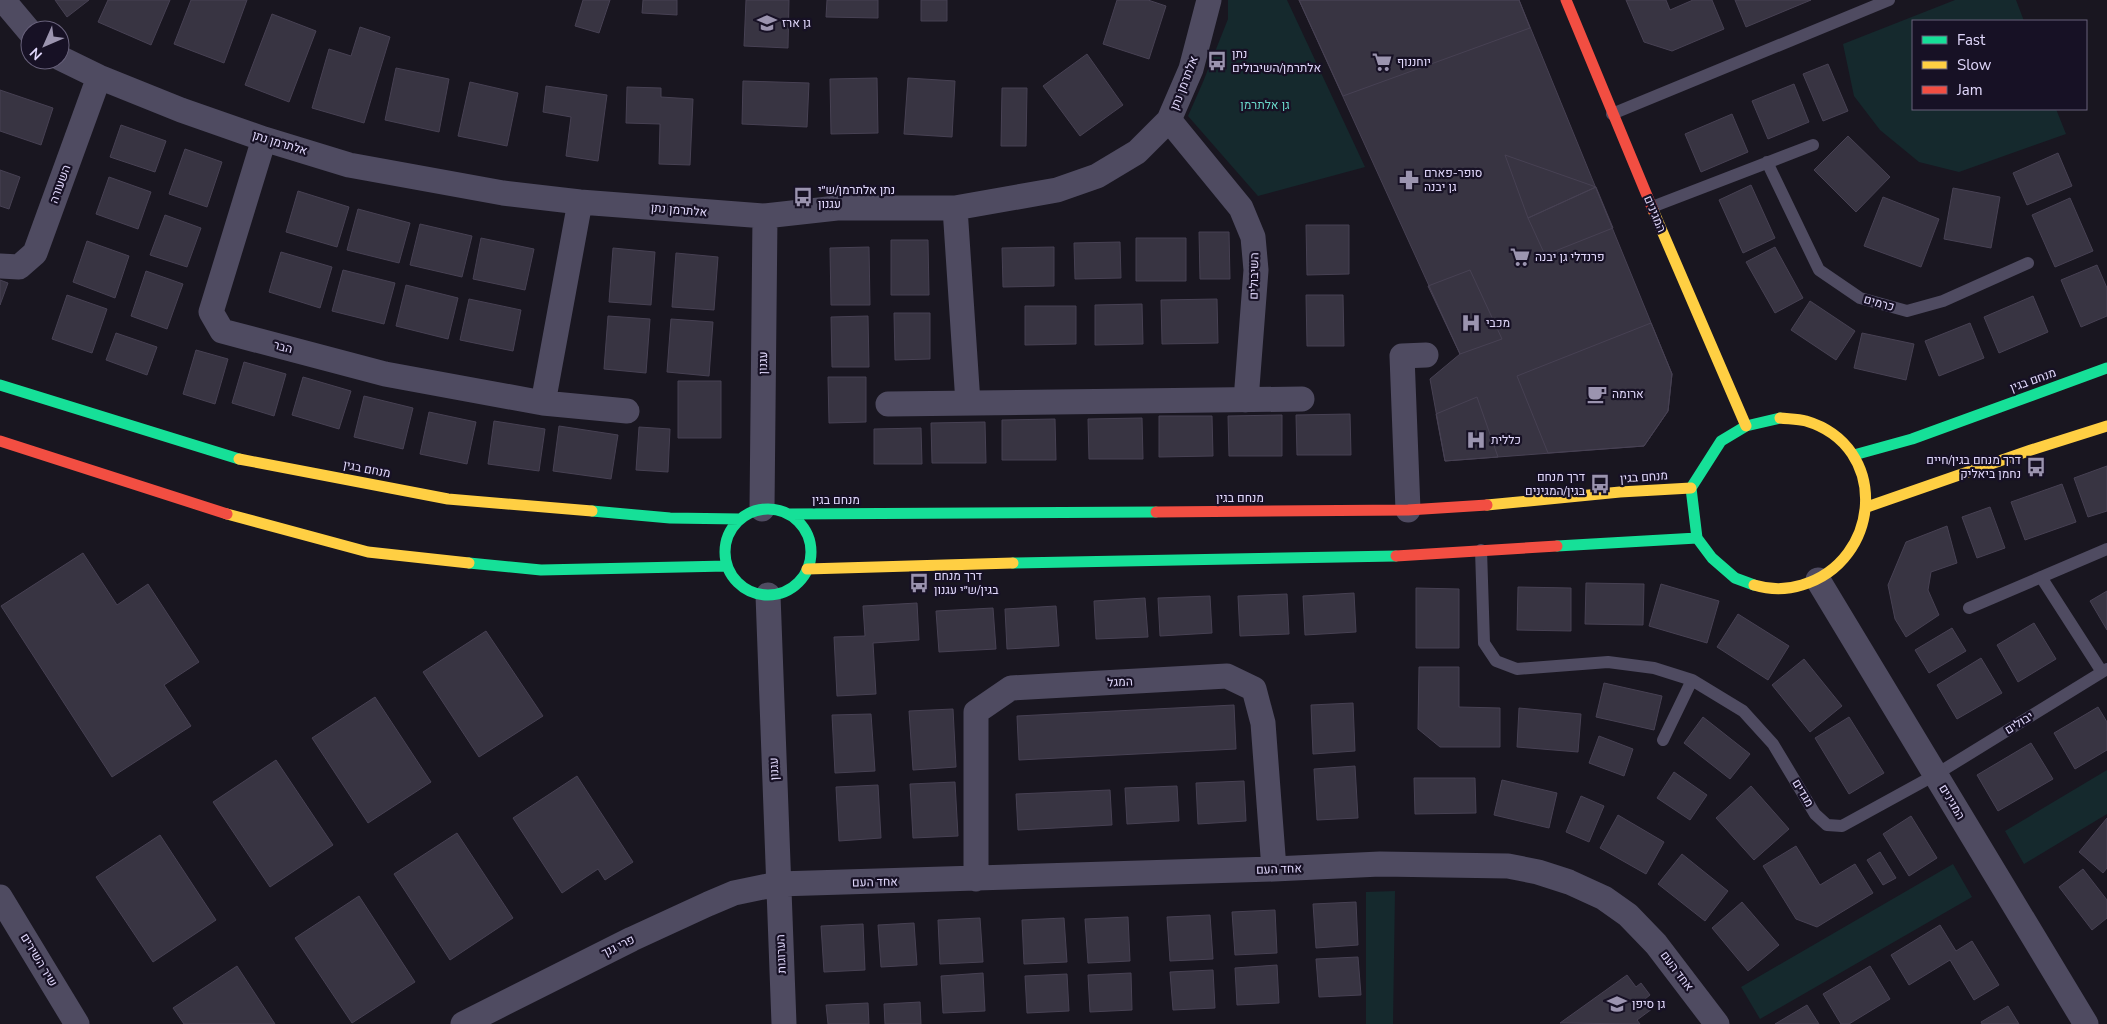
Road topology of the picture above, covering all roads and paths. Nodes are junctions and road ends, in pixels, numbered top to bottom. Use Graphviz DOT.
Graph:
graph roads {
  1 [pos="3,0"];
  2 [pos="1209,0"];
  3 [pos="1566,0"];
  4 [pos="1889,0"];
  5 [pos="20,20"];
  6 [pos="70,63"];
  7 [pos="99,77"];
  8 [pos="1612,114"];
  9 [pos="1169,120"];
  10 [pos="264,139"];
  11 [pos="1813,145"];
  12 [pos="1768,162"];
  13 [pos="580,202"];
  14 [pos="1652,207"];
  15 [pos="955,208"];
  16 [pos="764,216"];
  17 [pos="2028,263"];
  18 [pos="0,266"];
  19 [pos="1426,355"];
  20 [pos="2107,368"];
  21 [pos="0,385"];
  22 [pos="1302,399"];
  23 [pos="1246,400"];
  24 [pos="543,403"];
  25 [pos="968,403"];
  26 [pos="888,404"];
  27 [pos="627,411"];
  28 [pos="1746,426"];
  29 [pos="2107,426"];
  30 [pos="0,441"];
  31 [pos="1854,456"];
  32 [pos="1691,488"];
  33 [pos="1866,507"];
  34 [pos="1408,510"];
  35 [pos="751,514"];
  36 [pos="789,514"];
  37 [pos="1697,538"];
  38 [pos="2107,549"];
  39 [pos="1481,550"];
  40 [pos="727,566"];
  41 [pos="807,569"];
  42 [pos="2041,577"];
  43 [pos="1818,580"];
  44 [pos="768,595"];
  45 [pos="1969,608"];
  46 [pos="2105,670"];
  47 [pos="1692,680"];
  48 [pos="1663,740"];
  49 [pos="1935,775"];
  50 [pos="1274,869"];
  51 [pos="976,879"];
  52 [pos="778,884"];
  53 [pos="0,897"];
  54 [pos="473,1022"];
  55 [pos="78,1024"];
  56 [pos="784,1024"];
  57 [pos="1717,1024"];
  58 [pos="2086,1024"];
  1 -- 5 [label="street"];
  2 -- 9 [label="street, אלתרמן נתן"];
  3 -- 8 [label="main road, המגינים"];
  4 -- 8 [label="lane"];
  6 -- 7 [label="street, אלתרמן נתן"];
  7 -- 10 [label="street, אלתרמן נתן"];
  7 -- 18 [label="street, השעורה"];
  8 -- 14 [label="main road, המגינים"];
  9 -- 15 [label="street, אלתרמן נתן"];
  9 -- 23 [label="street, השיבולים"];
  10 -- 13 [label="street, אלתרמן נתן"];
  10 -- 24 [label="street, הבר"];
  11 -- 12 [label="lane"];
  12 -- 14 [label="lane"];
  12 -- 17 [label="lane, כרמים"];
  13 -- 16 [label="street, אלתרמן נתן"];
  13 -- 24 [label="street"];
  14 -- 28 [label="main road, המגינים"];
  15 -- 16 [label="street, אלתרמן נתן"];
  15 -- 25 [label="street"];
  16 -- 35 [label="street, עגנון"];
  19 -- 34 [label="street"];
  20 -- 31 [label="main road, מנחם בגין"];
  21 -- 35 [label="main road, מנחם בגין"];
  22 -- 23 [label="street"];
  23 -- 25 [label="street"];
  24 -- 27 [label="street, הבר"];
  25 -- 26 [label="street"];
  28 -- 31 [label="main road"];
  28 -- 32 [label="main road"];
  29 -- 33 [label="main road"];
  30 -- 40 [label="main road"];
  31 -- 33 [label="main road"];
  32 -- 34 [label="main road, מנחם בגין"];
  32 -- 37 [label="main road"];
  33 -- 43 [label="main road"];
  34 -- 36 [label="main road, מנחם בגין"];
  35 -- 36 [label="main road"];
  35 -- 40 [label="main road"];
  36 -- 41 [label="main road"];
  37 -- 39 [label="main road"];
  37 -- 43 [label="main road"];
  38 -- 42 [label="lane"];
  39 -- 41 [label="main road"];
  39 -- 47 [label="lane, מגדים"];
  40 -- 44 [label="main road"];
  41 -- 44 [label="main road"];
  42 -- 45 [label="lane"];
  42 -- 46 [label="lane, יבולים"];
  43 -- 49 [label="street, המגינים"];
  44 -- 52 [label="street, עגנון"];
  46 -- 49 [label="lane, יבולים"];
  47 -- 48 [label="lane"];
  47 -- 49 [label="lane, מגדים"];
  49 -- 58 [label="street, המגינים"];
  50 -- 51 [label="street, אחד העם"];
  50 -- 51 [label="street, המגל"];
  50 -- 57 [label="street, אחד העם"];
  51 -- 52 [label="street, אחד העם"];
  52 -- 54 [label="street, פרי גנך"];
  52 -- 56 [label="street, הערוגות"];
  53 -- 55 [label="street, שיר השירים"];
}
